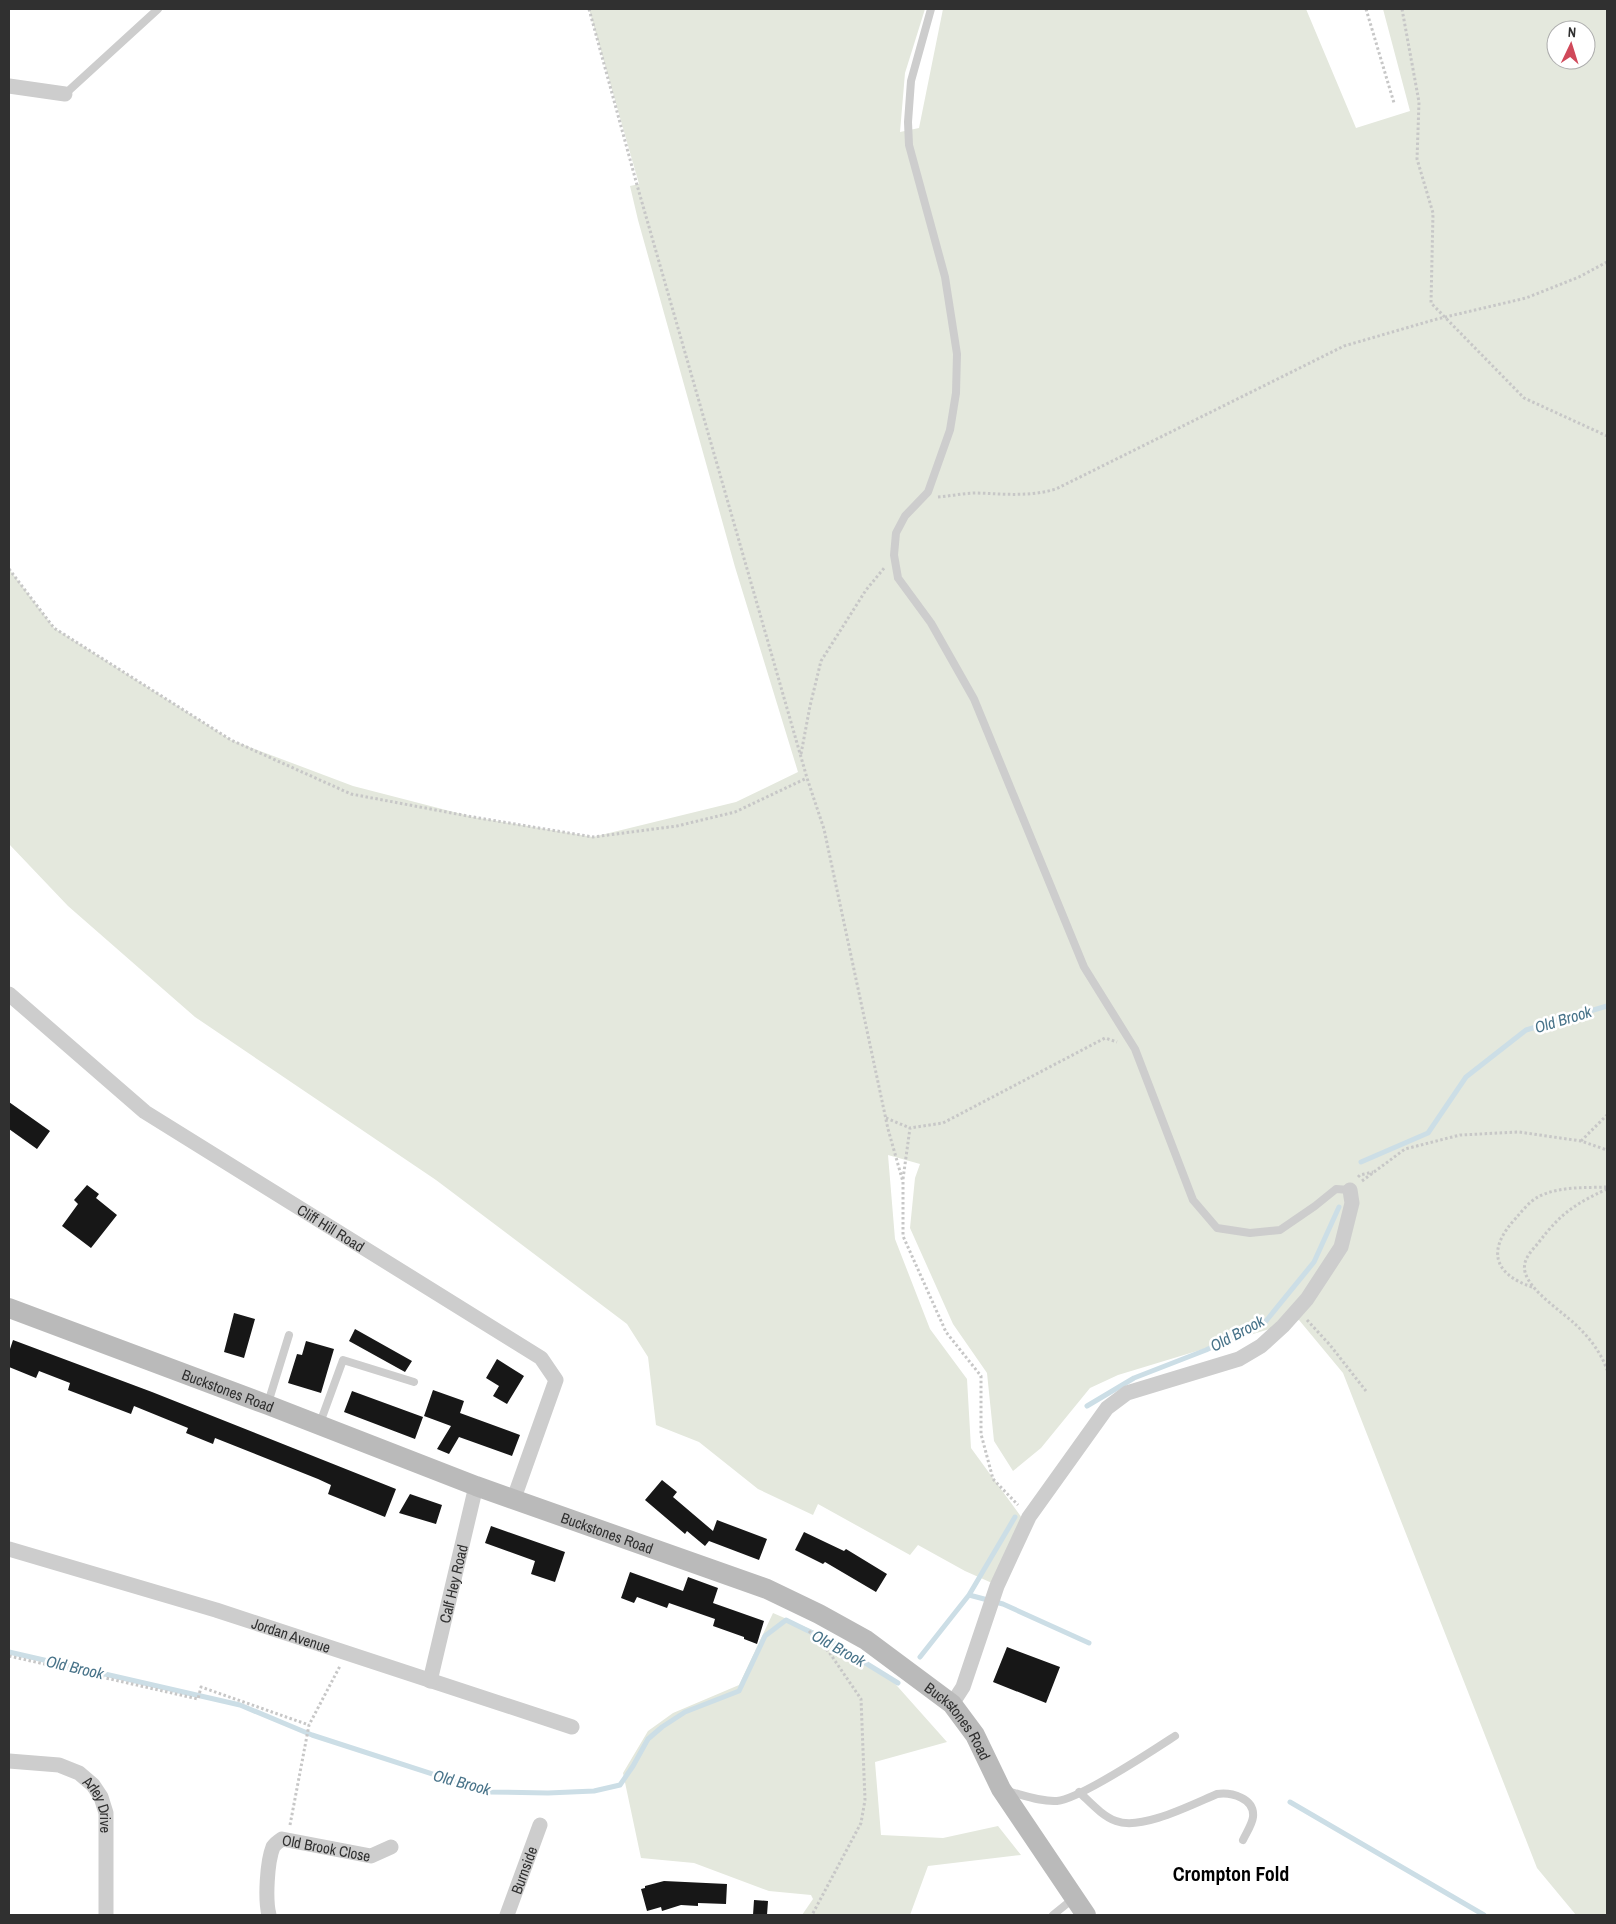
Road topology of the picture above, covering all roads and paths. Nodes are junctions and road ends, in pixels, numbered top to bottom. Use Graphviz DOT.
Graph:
graph roads {
  1 [pos="158,9"];
  2 [pos="589,9"];
  3 [pos="931,9"];
  4 [pos="1366,9"];
  5 [pos="1402,9"];
  6 [pos="9,86"];
  7 [pos="64,94"];
  8 [pos="1394,103"];
  9 [pos="1607,262"];
  10 [pos="1445,318"];
  11 [pos="1607,436"];
  12 [pos="925,494"];
  13 [pos="894,555"];
  14 [pos="9,569"];
  15 [pos="801,754"];
  16 [pos="808,778"];
  17 [pos="9,994"];
  18 [pos="1135,1049"];
  19 [pos="1607,1115"];
  20 [pos="886,1118"];
  21 [pos="910,1128"];
  22 [pos="1581,1141"];
  23 [pos="1607,1150"];
  24 [pos="903,1182"];
  25 [pos="1607,1188"];
  26 [pos="1350,1190"];
  27 [pos="1534,1287"];
  28 [pos="9,1308"];
  29 [pos="1308,1321"];
  30 [pos="289,1335"];
  31 [pos="1607,1370"];
  32 [pos="414,1382"];
  33 [pos="1366,1391"];
  34 [pos="268,1405"];
  35 [pos="320,1425"];
  36 [pos="476,1486"];
  37 [pos="514,1498"];
  38 [pos="1029,1517"];
  39 [pos="9,1549"];
  40 [pos="801,1605"];
  41 [pos="347,1652"];
  42 [pos="9,1656"];
  43 [pos="430,1682"];
  44 [pos="952,1704"];
  45 [pos="309,1725"];
  46 [pos="572,1727"];
  47 [pos="1176,1736"];
  48 [pos="9,1761"];
  49 [pos="1000,1789"];
  50 [pos="1079,1792"];
  51 [pos="540,1825"];
  52 [pos="282,1839"];
  53 [pos="1243,1840"];
  54 [pos="391,1848"];
  55 [pos="1074,1898"];
  56 [pos="106,1915"];
  57 [pos="269,1915"];
  58 [pos="507,1915"];
  59 [pos="812,1915"];
  60 [pos="1053,1915"];
  61 [pos="1086,1915"];
  1 -- 7 [label="lane"];
  2 -- 15 [label="path"];
  3 -- 12 [label="lane"];
  4 -- 8 [label="path"];
  5 -- 10 [label="path"];
  6 -- 7 [label="street"];
  9 -- 10 [label="path"];
  10 -- 11 [label="path"];
  10 -- 12 [label="path"];
  12 -- 13 [label="lane"];
  13 -- 15 [label="path"];
  13 -- 18 [label="lane"];
  14 -- 16 [label="path"];
  15 -- 16 [label="path"];
  16 -- 20 [label="path"];
  17 -- 37 [label="street, Cliff Hill Road"];
  18 -- 21 [label="path"];
  18 -- 26 [label="lane"];
  19 -- 22 [label="path"];
  20 -- 21 [label="path"];
  20 -- 24 [label="path"];
  21 -- 24 [label="path"];
  22 -- 23 [label="path"];
  22 -- 26 [label="path"];
  24 -- 38 [label="path"];
  25 -- 27 [label="path"];
  25 -- 27 [label="path"];
  26 -- 38 [label="street"];
  27 -- 31 [label="path"];
  28 -- 34 [label="main road, Buckstones Road"];
  29 -- 33 [label="path"];
  30 -- 34 [label="lane"];
  32 -- 35 [label="lane"];
  34 -- 35 [label="main road, Buckstones Road"];
  35 -- 36 [label="main road, Buckstones Road"];
  36 -- 37 [label="main road, Buckstones Road"];
  36 -- 43 [label="street, Calf Hey Road"];
  37 -- 40 [label="main road, Buckstones Road"];
  38 -- 44 [label="street"];
  39 -- 41 [label="street, Jordan Avenue"];
  40 -- 44 [label="main road, Buckstones Road"];
  40 -- 59 [label="path"];
  41 -- 43 [label="street, Jordan Avenue"];
  41 -- 45 [label="path"];
  42 -- 45 [label="path"];
  43 -- 46 [label="street, Jordan Avenue"];
  44 -- 49 [label="main road, Buckstones Road"];
  45 -- 52 [label="path"];
  47 -- 50 [label="lane"];
  48 -- 56 [label="street, Arley Drive"];
  49 -- 50 [label="lane"];
  49 -- 55 [label="main road, Buckstones Road"];
  50 -- 53 [label="lane"];
  51 -- 58 [label="street, Burnside"];
  52 -- 54 [label="street, Old Brook Close"];
  52 -- 57 [label="street, Old Brook Close"];
  55 -- 60 [label="lane"];
  55 -- 61 [label="main road, Buckstones Road"];
}
